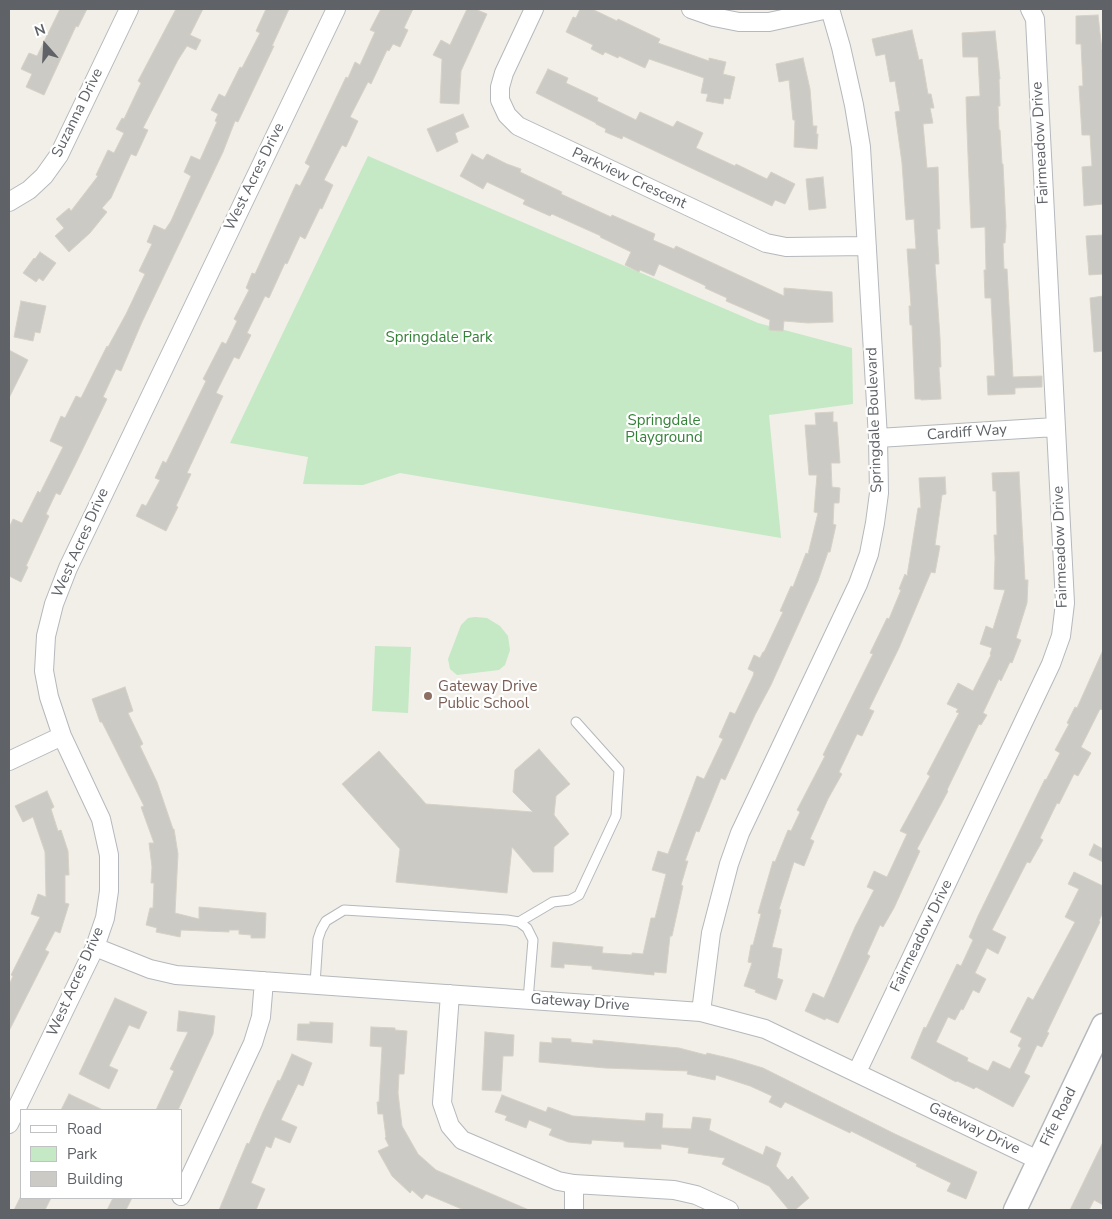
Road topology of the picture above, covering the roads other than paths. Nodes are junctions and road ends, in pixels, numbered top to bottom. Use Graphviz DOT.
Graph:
graph roads {
  1 [pos="129,9"];
  2 [pos="336,9"];
  3 [pos="534,9"];
  4 [pos="691,9"];
  5 [pos="829,9"];
  6 [pos="1030,9"];
  7 [pos="9,202"];
  8 [pos="867,246"];
  9 [pos="1055,427"];
  10 [pos="878,438"];
  11 [pos="576,722"];
  12 [pos="62,736"];
  13 [pos="9,761"];
  14 [pos="519,922"];
  15 [pos="94,947"];
  16 [pos="264,981"];
  17 [pos="315,984"];
  18 [pos="450,994"];
  19 [pos="528,1000"];
  20 [pos="701,1012"];
  21 [pos="1103,1025"];
  22 [pos="857,1072"];
  23 [pos="9,1124"];
  24 [pos="1038,1160"];
  25 [pos="574,1184"];
  26 [pos="182,1195"];
  27 [pos="574,1210"];
  28 [pos="729,1210"];
  29 [pos="1015,1210"];
  1 -- 7 [label="street, Suzanna Drive"];
  2 -- 12 [label="street, West Acres Drive"];
  3 -- 8 [label="street, Parkview Crescent"];
  4 -- 5 [label="street"];
  5 -- 8 [label="street, Springdale Boulevard"];
  6 -- 9 [label="street, Fairmeadow Drive"];
  8 -- 10 [label="street, Springdale Boulevard"];
  9 -- 10 [label="street, Cardiff Way"];
  9 -- 22 [label="street, Fairmeadow Drive"];
  10 -- 20 [label="street, Springdale Boulevard"];
  11 -- 14 [label="lane"];
  12 -- 13 [label="street"];
  12 -- 15 [label="street, West Acres Drive"];
  14 -- 17 [label="lane"];
  14 -- 19 [label="lane"];
  15 -- 16 [label="street, Gateway Drive"];
  15 -- 23 [label="street, West Acres Drive"];
  16 -- 17 [label="street, Gateway Drive"];
  16 -- 26 [label="street"];
  17 -- 18 [label="street, Gateway Drive"];
  18 -- 19 [label="street, Gateway Drive"];
  18 -- 25 [label="street"];
  19 -- 20 [label="street, Gateway Drive"];
  20 -- 22 [label="street, Gateway Drive"];
  21 -- 24 [label="street, Fife Road"];
  22 -- 24 [label="street, Gateway Drive"];
  24 -- 29 [label="street, Fife Road"];
  25 -- 27 [label="street"];
  25 -- 28 [label="street"];
}
